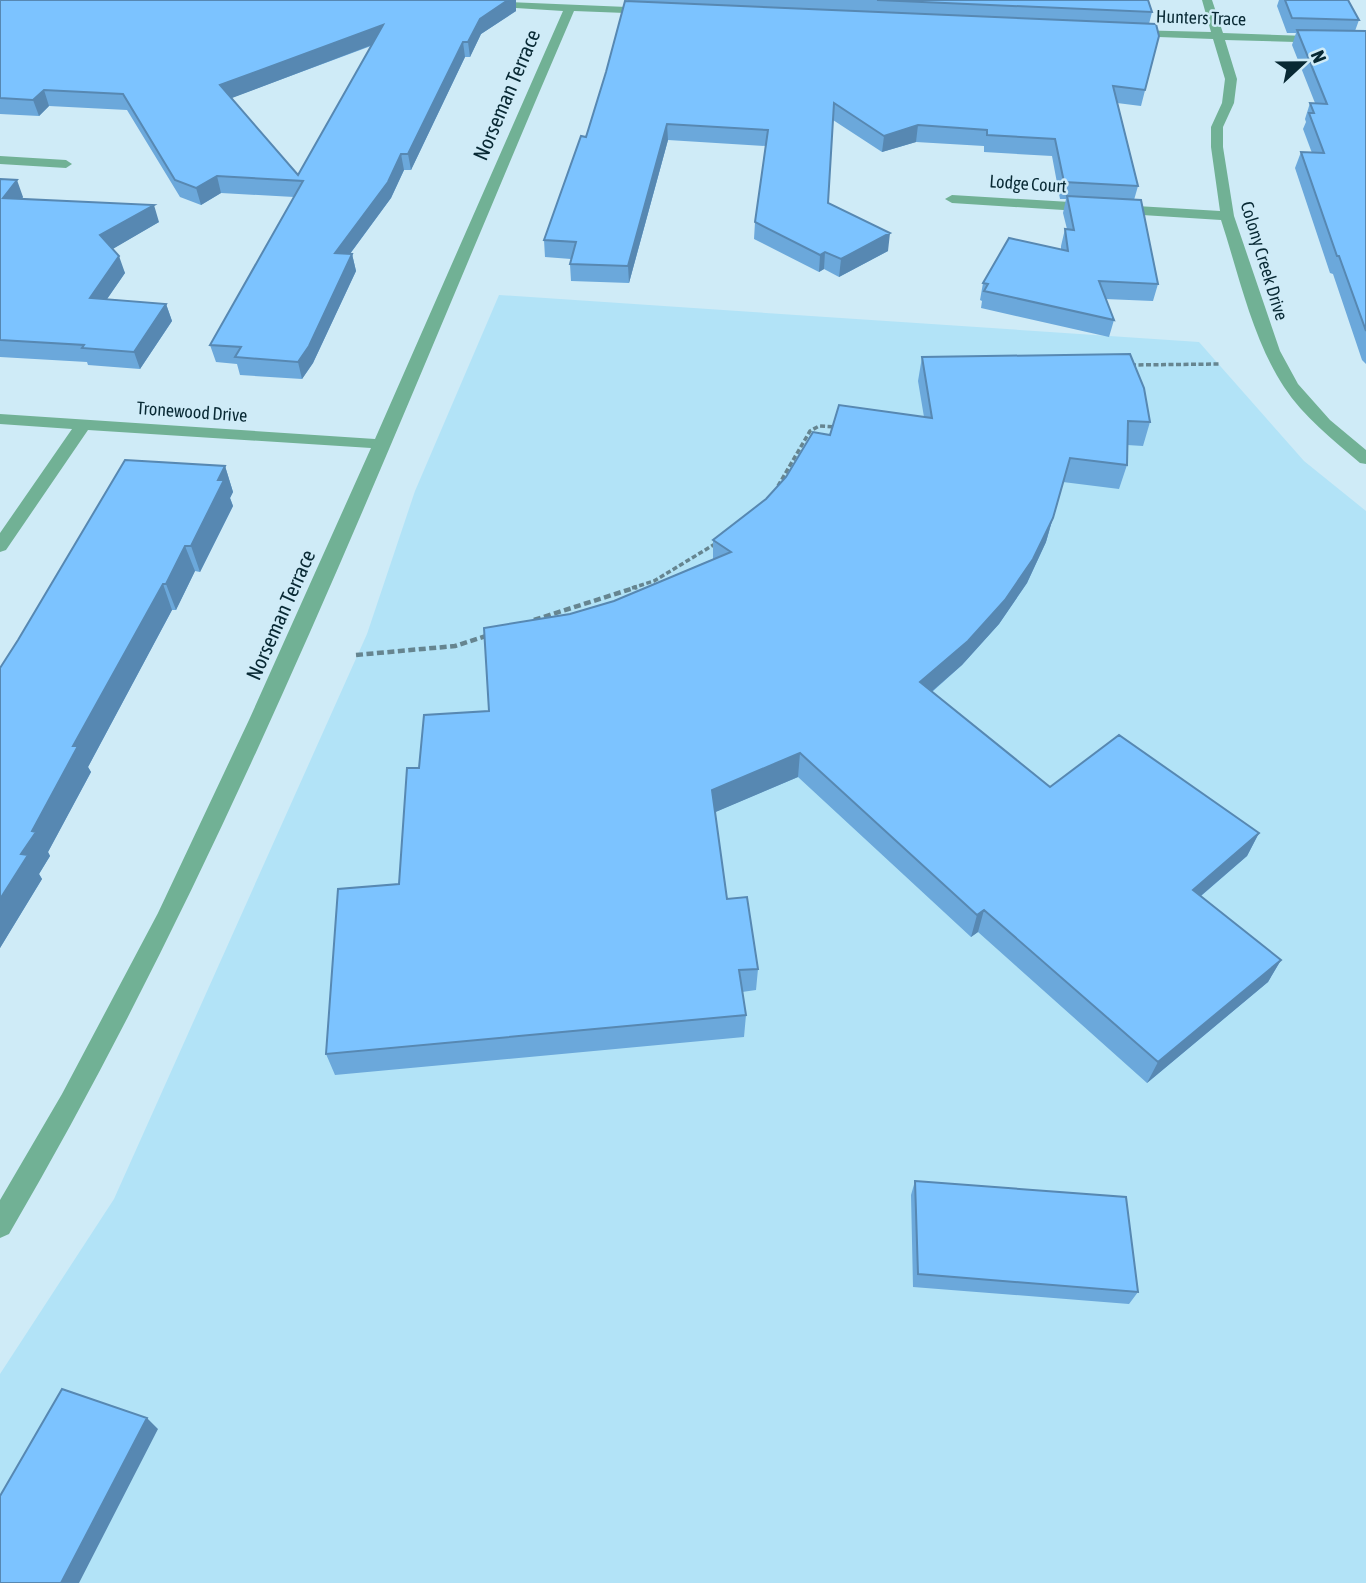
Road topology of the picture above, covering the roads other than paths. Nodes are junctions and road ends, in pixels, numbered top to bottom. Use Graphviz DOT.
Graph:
graph roads {
  1 [pos="1207,0"];
  2 [pos="474,3"];
  3 [pos="570,7"];
  4 [pos="659,11"];
  5 [pos="1119,33"];
  6 [pos="1219,37"];
  7 [pos="1366,41"];
  8 [pos="0,160"];
  9 [pos="66,164"];
  10 [pos="952,199"];
  11 [pos="1227,216"];
  12 [pos="0,419"];
  13 [pos="83,425"];
  14 [pos="381,444"];
  15 [pos="1366,460"];
  16 [pos="0,546"];
  17 [pos="0,1225"];
  1 -- 6 [label="street, Colony Creek Drive"];
  2 -- 3 [label="street"];
  3 -- 4 [label="street"];
  3 -- 14 [label="street, Norseman Terrace"];
  5 -- 6 [label="street, Hunters Trace"];
  6 -- 7 [label="street, Hunters Trace"];
  6 -- 11 [label="street, Colony Creek Drive"];
  8 -- 9 [label="street"];
  10 -- 11 [label="street, Lodge Court"];
  11 -- 15 [label="street, Colony Creek Drive"];
  12 -- 13 [label="street, Tronewood Drive"];
  13 -- 14 [label="street, Tronewood Drive"];
  13 -- 16 [label="street"];
  14 -- 17 [label="street, Norseman Terrace"];
}
